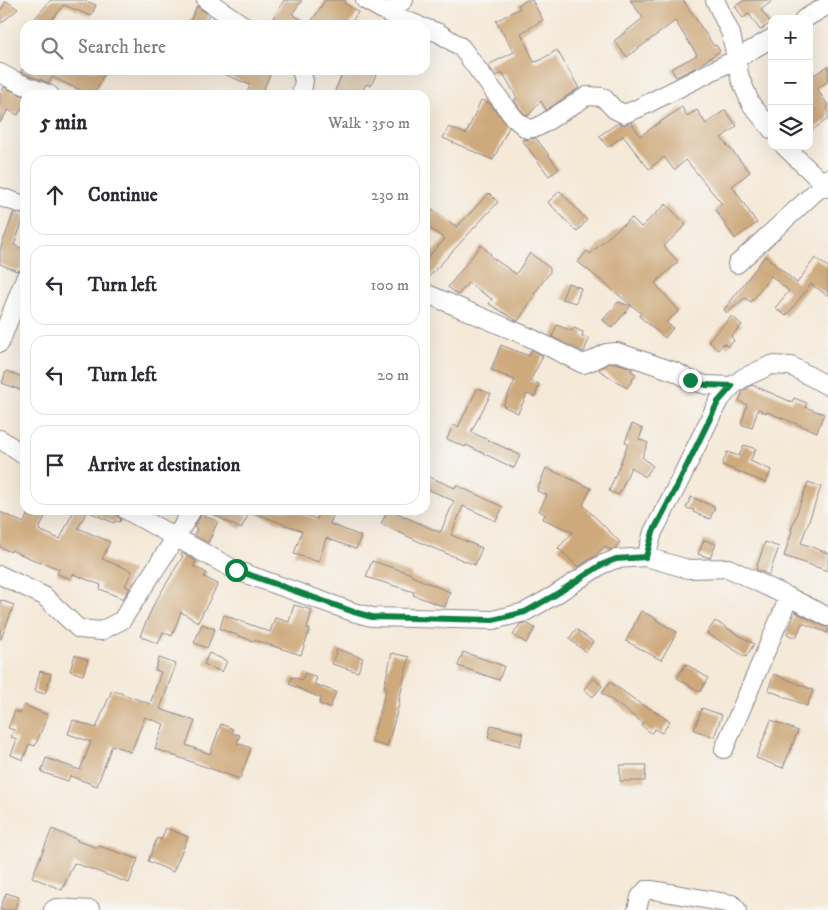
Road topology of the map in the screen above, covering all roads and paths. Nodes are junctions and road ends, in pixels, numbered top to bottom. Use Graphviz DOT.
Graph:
graph roads {
  1 [pos="206,0"];
  2 [pos="365,0"];
  3 [pos="404,0"];
  4 [pos="715,0"];
  5 [pos="828,5"];
  6 [pos="388,13"];
  7 [pos="811,15"];
  8 [pos="236,20"];
  9 [pos="406,20"];
  10 [pos="430,30"];
  11 [pos="768,40"];
  12 [pos="736,59"];
  13 [pos="0,73"];
  14 [pos="302,75"];
  15 [pos="37,90"];
  16 [pos="303,90"];
  17 [pos="768,125"];
  18 [pos="789,150"];
  19 [pos="827,184"];
  20 [pos="0,197"];
  21 [pos="20,203"];
  22 [pos="737,264"];
  23 [pos="20,291"];
  24 [pos="430,295"];
  25 [pos="0,343"];
  26 [pos="732,386"];
  27 [pos="828,386"];
  28 [pos="0,439"];
  29 [pos="20,453"];
  30 [pos="135,515"];
  31 [pos="189,515"];
  32 [pos="176,538"];
  33 [pos="646,557"];
  34 [pos="0,575"];
  35 [pos="789,597"];
  36 [pos="828,617"];
  37 [pos="724,749"];
  38 [pos="53,910"];
  39 [pos="91,910"];
  40 [pos="637,910"];
  41 [pos="737,910"];
  1 -- 8 [label="street"];
  2 -- 6 [label="street"];
  3 -- 6 [label="street"];
  4 -- 12 [label="street"];
  5 -- 7 [label="street"];
  6 -- 9 [label="street"];
  10 -- 12 [label="street"];
  11 -- 12 [label="street"];
  12 -- 17 [label="street"];
  13 -- 15 [label="street"];
  14 -- 16 [label="street"];
  18 -- 19 [label="street"];
  19 -- 22 [label="street"];
  20 -- 21 [label="street"];
  23 -- 25 [label="street"];
  24 -- 26 [label="street"];
  26 -- 27 [label="street"];
  26 -- 33 [label="street"];
  28 -- 29 [label="street"];
  30 -- 32 [label="street"];
  31 -- 32 [label="street"];
  32 -- 33 [label="street"];
  32 -- 34 [label="street"];
  33 -- 35 [label="street"];
  35 -- 36 [label="street"];
  35 -- 37 [label="street"];
  38 -- 39 [label="street"];
  40 -- 41 [label="street"];
}
